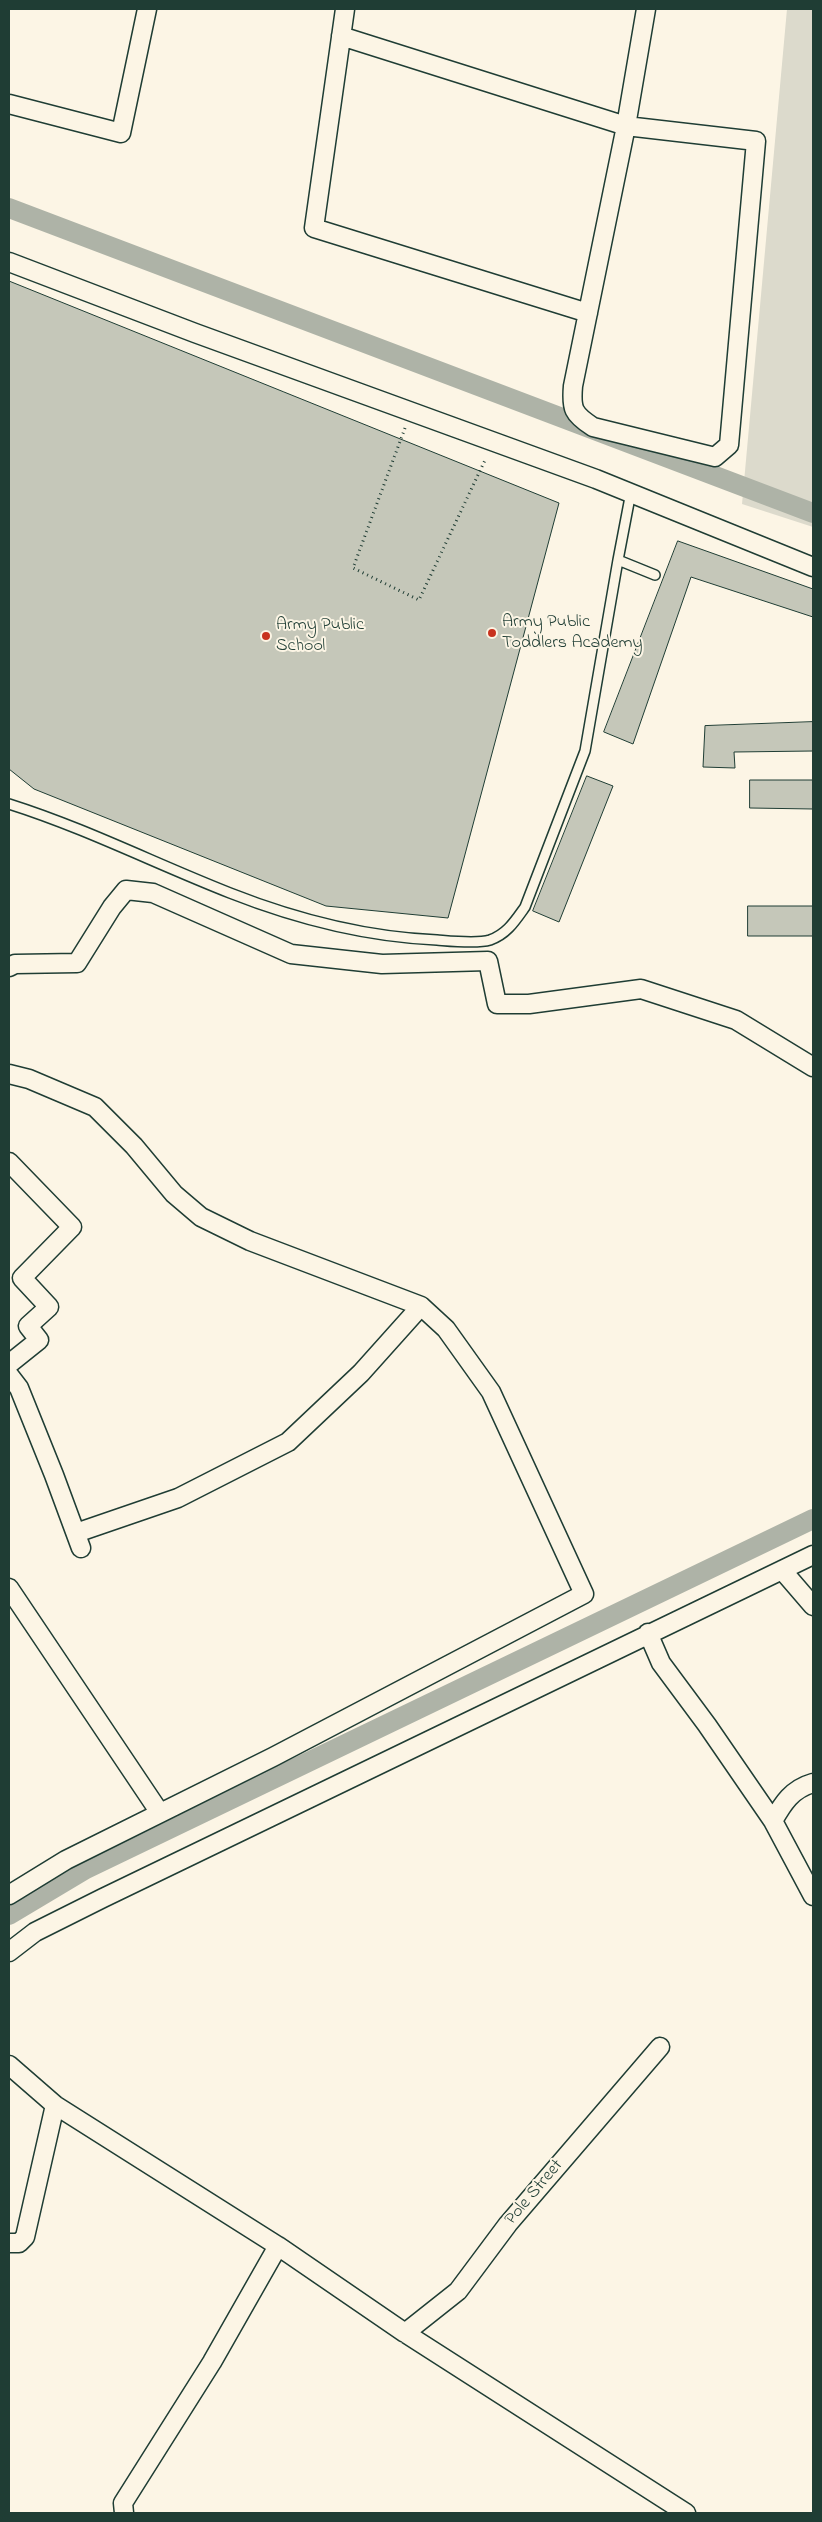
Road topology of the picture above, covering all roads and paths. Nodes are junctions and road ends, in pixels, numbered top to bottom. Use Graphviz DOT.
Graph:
graph roads {
  1 [pos="147,9"];
  2 [pos="345,9"];
  3 [pos="646,9"];
  4 [pos="341,36"];
  5 [pos="9,104"];
  6 [pos="626,126"];
  7 [pos="10,265"];
  8 [pos="588,313"];
  9 [pos="411,411"];
  10 [pos="494,441"];
  11 [pos="631,492"];
  12 [pos="618,560"];
  13 [pos="813,568"];
  14 [pos="655,574"];
  15 [pos="9,804"];
  16 [pos="9,967"];
  17 [pos="813,1067"];
  18 [pos="9,1074"];
  19 [pos="9,1162"];
  20 [pos="421,1306"];
  21 [pos="9,1364"];
  22 [pos="9,1375"];
  23 [pos="813,1555"];
  24 [pos="782,1570"];
  25 [pos="9,1588"];
  26 [pos="813,1606"];
  27 [pos="648,1633"];
  28 [pos="813,1783"];
  29 [pos="160,1813"];
  30 [pos="773,1821"];
  31 [pos="9,1895"];
  32 [pos="813,1896"];
  33 [pos="9,1952"];
  34 [pos="660,2047"];
  35 [pos="9,2065"];
  36 [pos="55,2104"];
  37 [pos="9,2244"];
  38 [pos="278,2246"];
  39 [pos="405,2333"];
  40 [pos="124,2513"];
  41 [pos="686,2513"];
  1 -- 5 [label="street"];
  2 -- 4 [label="street"];
  3 -- 6 [label="street"];
  4 -- 6 [label="street"];
  4 -- 8 [label="street"];
  6 -- 8 [label="street"];
  6 -- 8 [label="street"];
  7 -- 9 [label="street"];
  9 -- 10 [label="street"];
  9 -- 10 [label="path"];
  10 -- 11 [label="street"];
  11 -- 12 [label="lane"];
  11 -- 13 [label="street"];
  12 -- 14 [label="lane"];
  12 -- 15 [label="lane"];
  16 -- 17 [label="street"];
  18 -- 20 [label="street"];
  19 -- 21 [label="street"];
  20 -- 22 [label="street"];
  20 -- 29 [label="street"];
  23 -- 24 [label="street"];
  24 -- 26 [label="street"];
  24 -- 27 [label="street"];
  25 -- 29 [label="street"];
  27 -- 30 [label="street"];
  27 -- 33 [label="street"];
  28 -- 30 [label="street"];
  29 -- 31 [label="street"];
  30 -- 32 [label="street"];
  34 -- 39 [label="street, Pole Street"];
  35 -- 36 [label="street"];
  36 -- 37 [label="street"];
  36 -- 38 [label="street"];
  38 -- 39 [label="street"];
  38 -- 40 [label="street"];
  39 -- 41 [label="street"];
}
